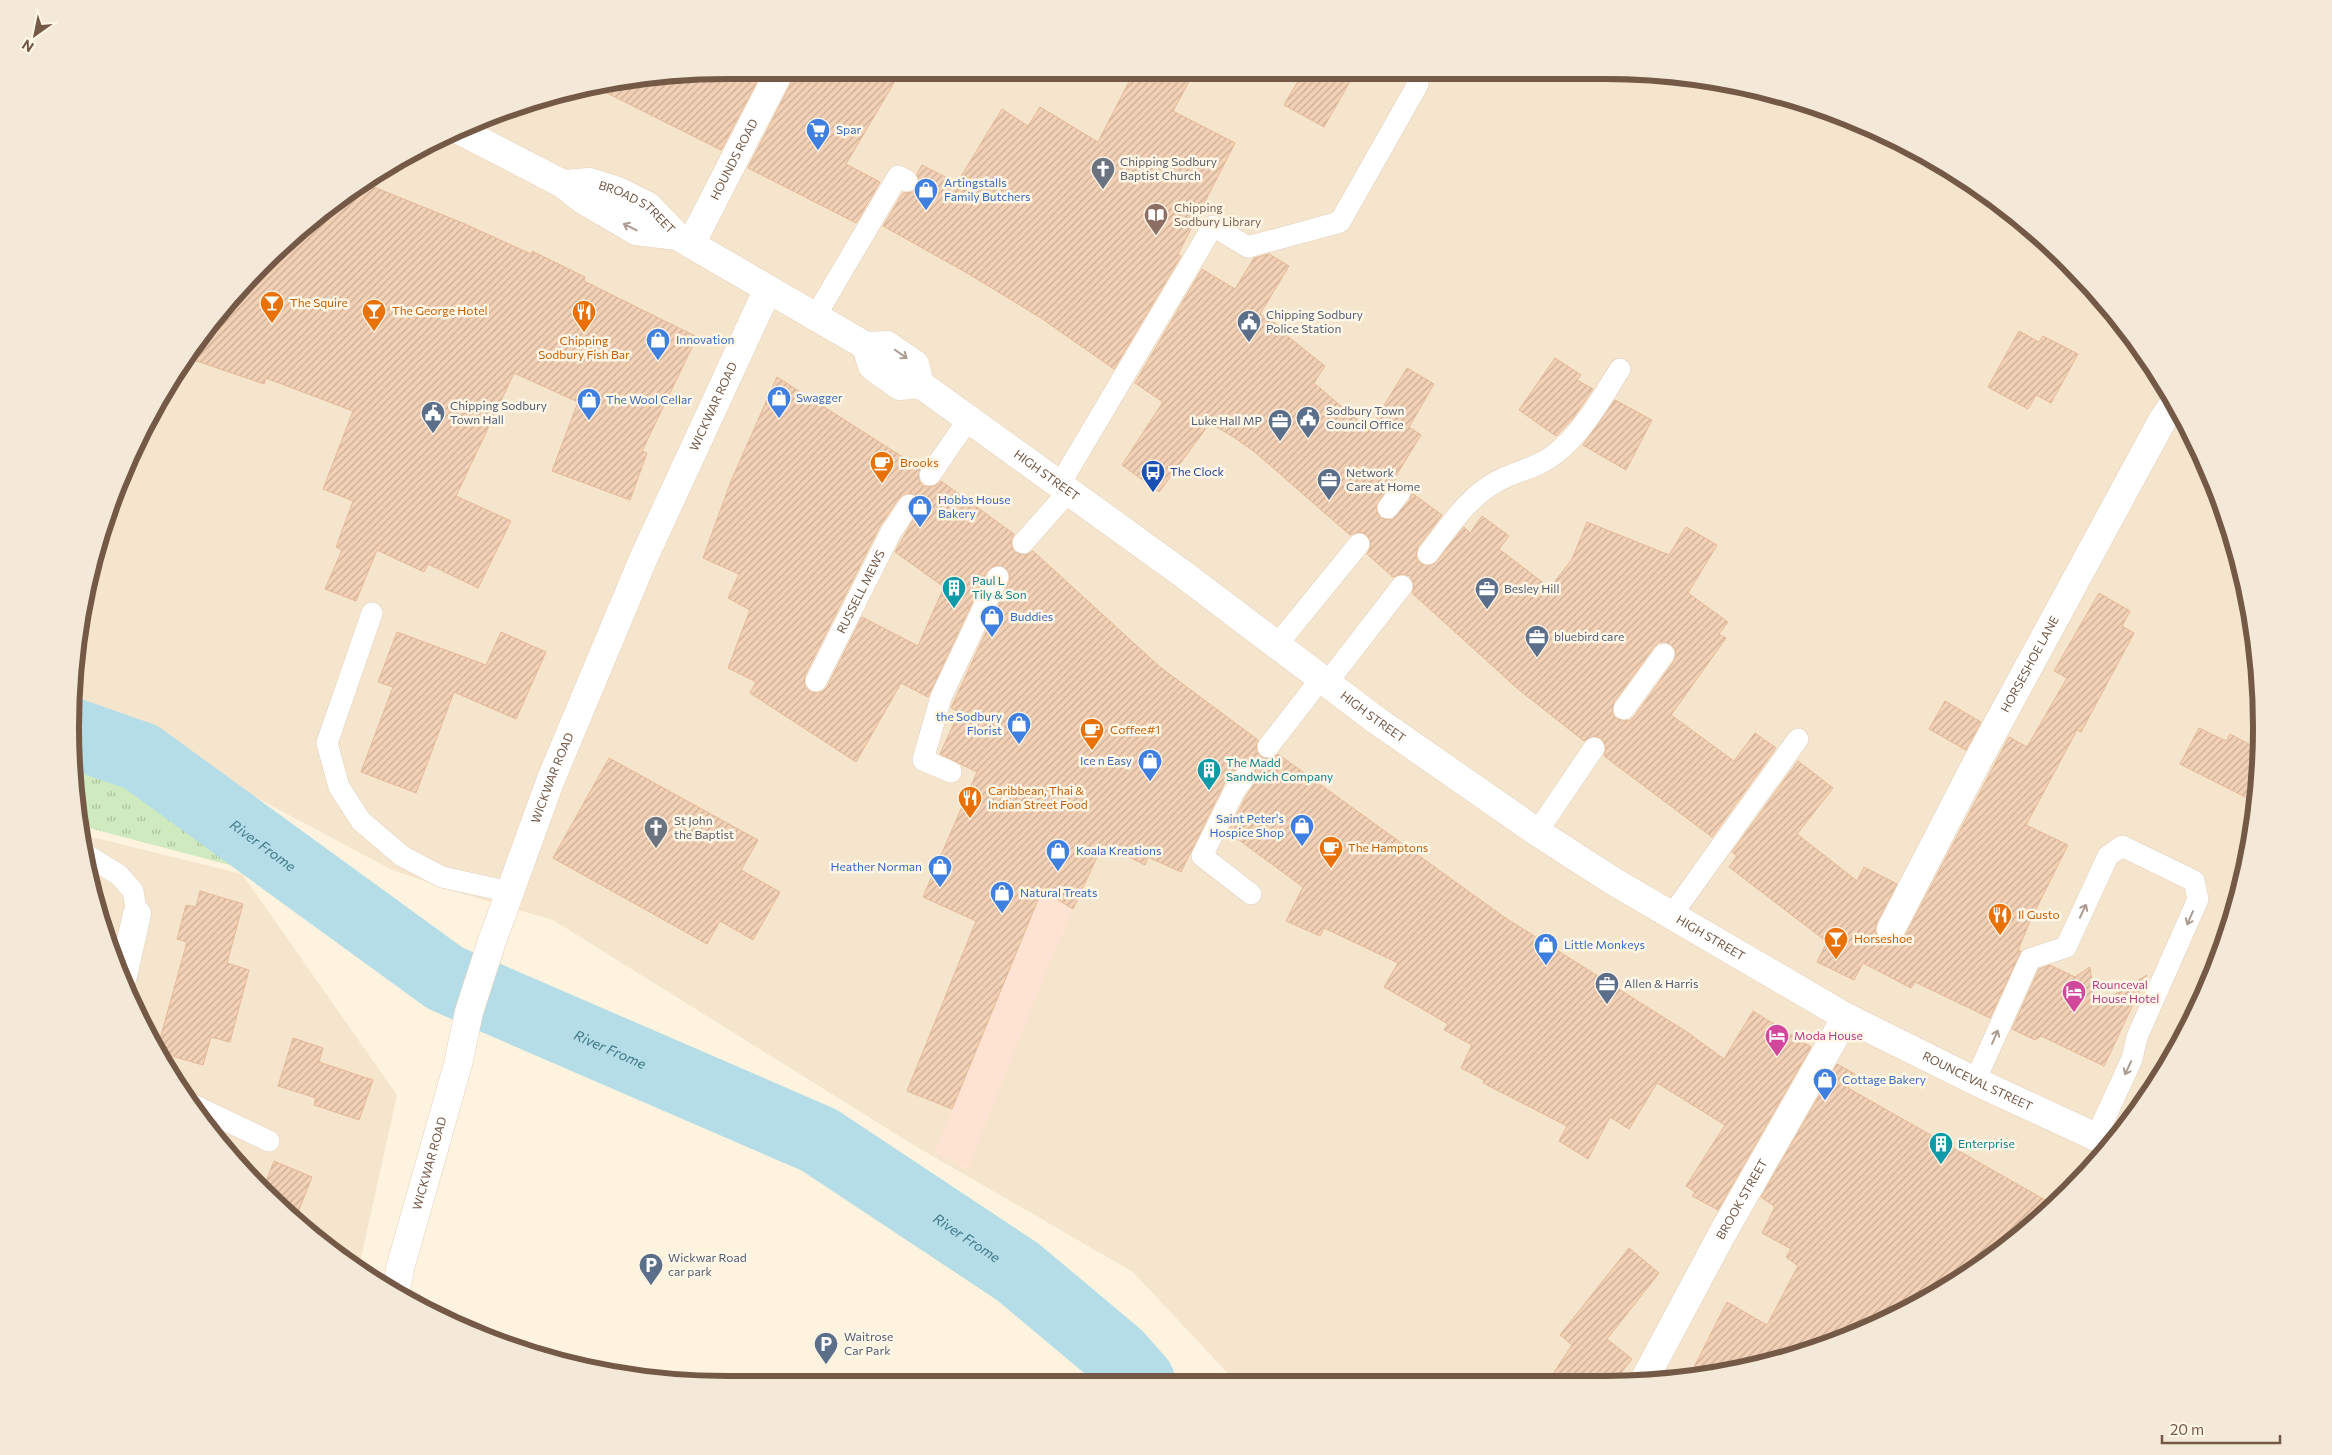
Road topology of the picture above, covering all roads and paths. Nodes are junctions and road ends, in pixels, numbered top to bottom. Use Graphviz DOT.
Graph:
graph roads {
  1 [pos="775,79"];
  2 [pos="1418,84"];
  3 [pos="466,134"];
  4 [pos="907,180"];
  5 [pos="684,240"];
  6 [pos="768,289"];
  7 [pos="815,317"];
  8 [pos="1620,369"];
  9 [pos="2170,410"];
  10 [pos="968,420"];
  11 [pos="930,475"];
  12 [pos="1064,488"];
  13 [pos="909,505"];
  14 [pos="1023,543"];
  15 [pos="1359,544"];
  16 [pos="1428,554"];
  17 [pos="998,577"];
  18 [pos="1402,586"];
  19 [pos="372,613"];
  20 [pos="1276,646"];
  21 [pos="1664,654"];
  22 [pos="816,682"];
  23 [pos="1323,682"];
  24 [pos="1624,709"];
  25 [pos="1798,739"];
  26 [pos="1268,747"];
  27 [pos="1594,748"];
  28 [pos="951,772"];
  29 [pos="1245,776"];
  30 [pos="1537,832"];
  31 [pos="92,858"];
  32 [pos="510,892"];
  33 [pos="1251,894"];
  34 [pos="137,914"];
  35 [pos="1671,916"];
  36 [pos="1891,929"];
  37 [pos="125,969"];
  38 [pos="1846,1017"];
  39 [pos="1975,1081"];
  40 [pos="204,1110"];
  41 [pos="2104,1140"];
  42 [pos="269,1141"];
  43 [pos="397,1285"];
  44 [pos="1647,1375"];
  1 -- 5 [label="main road, HOUNDS ROAD"];
  2 -- 12 [label="lane"];
  3 -- 5 [label="main road, BROAD STREET"];
  4 -- 7 [label="lane"];
  5 -- 6 [label="main road, BROAD STREET"];
  6 -- 7 [label="main road, HIGH STREET"];
  6 -- 32 [label="main road, WICKWAR ROAD"];
  7 -- 10 [label="main road, HIGH STREET"];
  8 -- 16 [label="lane"];
  9 -- 36 [label="main road, HORSESHOE LANE"];
  10 -- 11 [label="lane"];
  10 -- 12 [label="main road, HIGH STREET"];
  12 -- 14 [label="lane"];
  12 -- 20 [label="main road, HIGH STREET"];
  13 -- 22 [label="lane, RUSSELL MEWS"];
  15 -- 20 [label="lane"];
  17 -- 28 [label="lane"];
  18 -- 23 [label="lane"];
  19 -- 32 [label="lane"];
  20 -- 23 [label="main road, HIGH STREET"];
  21 -- 24 [label="lane"];
  23 -- 26 [label="lane"];
  23 -- 30 [label="main road, HIGH STREET"];
  25 -- 35 [label="lane"];
  27 -- 30 [label="lane"];
  29 -- 33 [label="lane"];
  30 -- 35 [label="main road, HIGH STREET"];
  31 -- 34 [label="lane"];
  32 -- 43 [label="main road, WICKWAR ROAD"];
  34 -- 37 [label="main road"];
  35 -- 38 [label="main road, HIGH STREET"];
  38 -- 39 [label="main road, ROUNCEVAL STREET"];
  38 -- 44 [label="main road, BROOK STREET"];
  39 -- 41 [label="main road, ROUNCEVAL STREET"];
  39 -- 41 [label="lane, one-way"];
  40 -- 42 [label="lane"];
}
